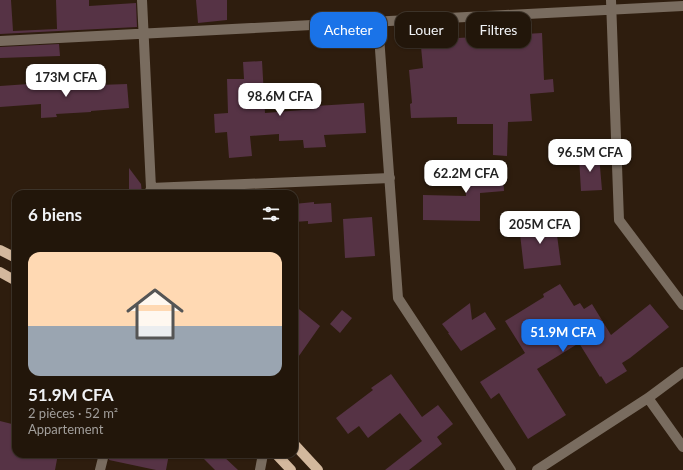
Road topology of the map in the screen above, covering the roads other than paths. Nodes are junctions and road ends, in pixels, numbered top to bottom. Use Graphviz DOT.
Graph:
graph roads {
  1 [pos="142,0"];
  2 [pos="612,5"];
  3 [pos="683,6"];
  4 [pos="387,21"];
  5 [pos="310,25"];
  6 [pos="144,34"];
  7 [pos="0,41"];
  8 [pos="380,48"];
  9 [pos="390,178"];
  10 [pos="150,190"];
  11 [pos="168,190"];
  12 [pos="0,250"];
  13 [pos="12,256"];
  14 [pos="0,272"];
  15 [pos="12,278"];
  16 [pos="683,305"];
  17 [pos="683,372"];
  18 [pos="648,398"];
  19 [pos="683,447"];
  20 [pos="298,448"];
  21 [pos="103,458"];
  22 [pos="262,458"];
  23 [pos="280,458"];
  24 [pos="100,470"];
  25 [pos="260,470"];
  26 [pos="291,470"];
  27 [pos="318,470"];
  28 [pos="511,470"];
  29 [pos="537,470"];
  1 -- 6 [label="street"];
  2 -- 3 [label="street"];
  2 -- 4 [label="street"];
  2 -- 16 [label="street"];
  5 -- 6 [label="street"];
  6 -- 7 [label="street"];
  6 -- 10 [label="street"];
  8 -- 9 [label="street"];
  9 -- 11 [label="street"];
  9 -- 28 [label="street"];
  12 -- 13 [label="main road"];
  14 -- 15 [label="main road"];
  17 -- 18 [label="street"];
  18 -- 19 [label="street"];
  18 -- 29 [label="street"];
  20 -- 27 [label="main road"];
  21 -- 24 [label="street"];
  22 -- 25 [label="street"];
  23 -- 26 [label="main road"];
}
